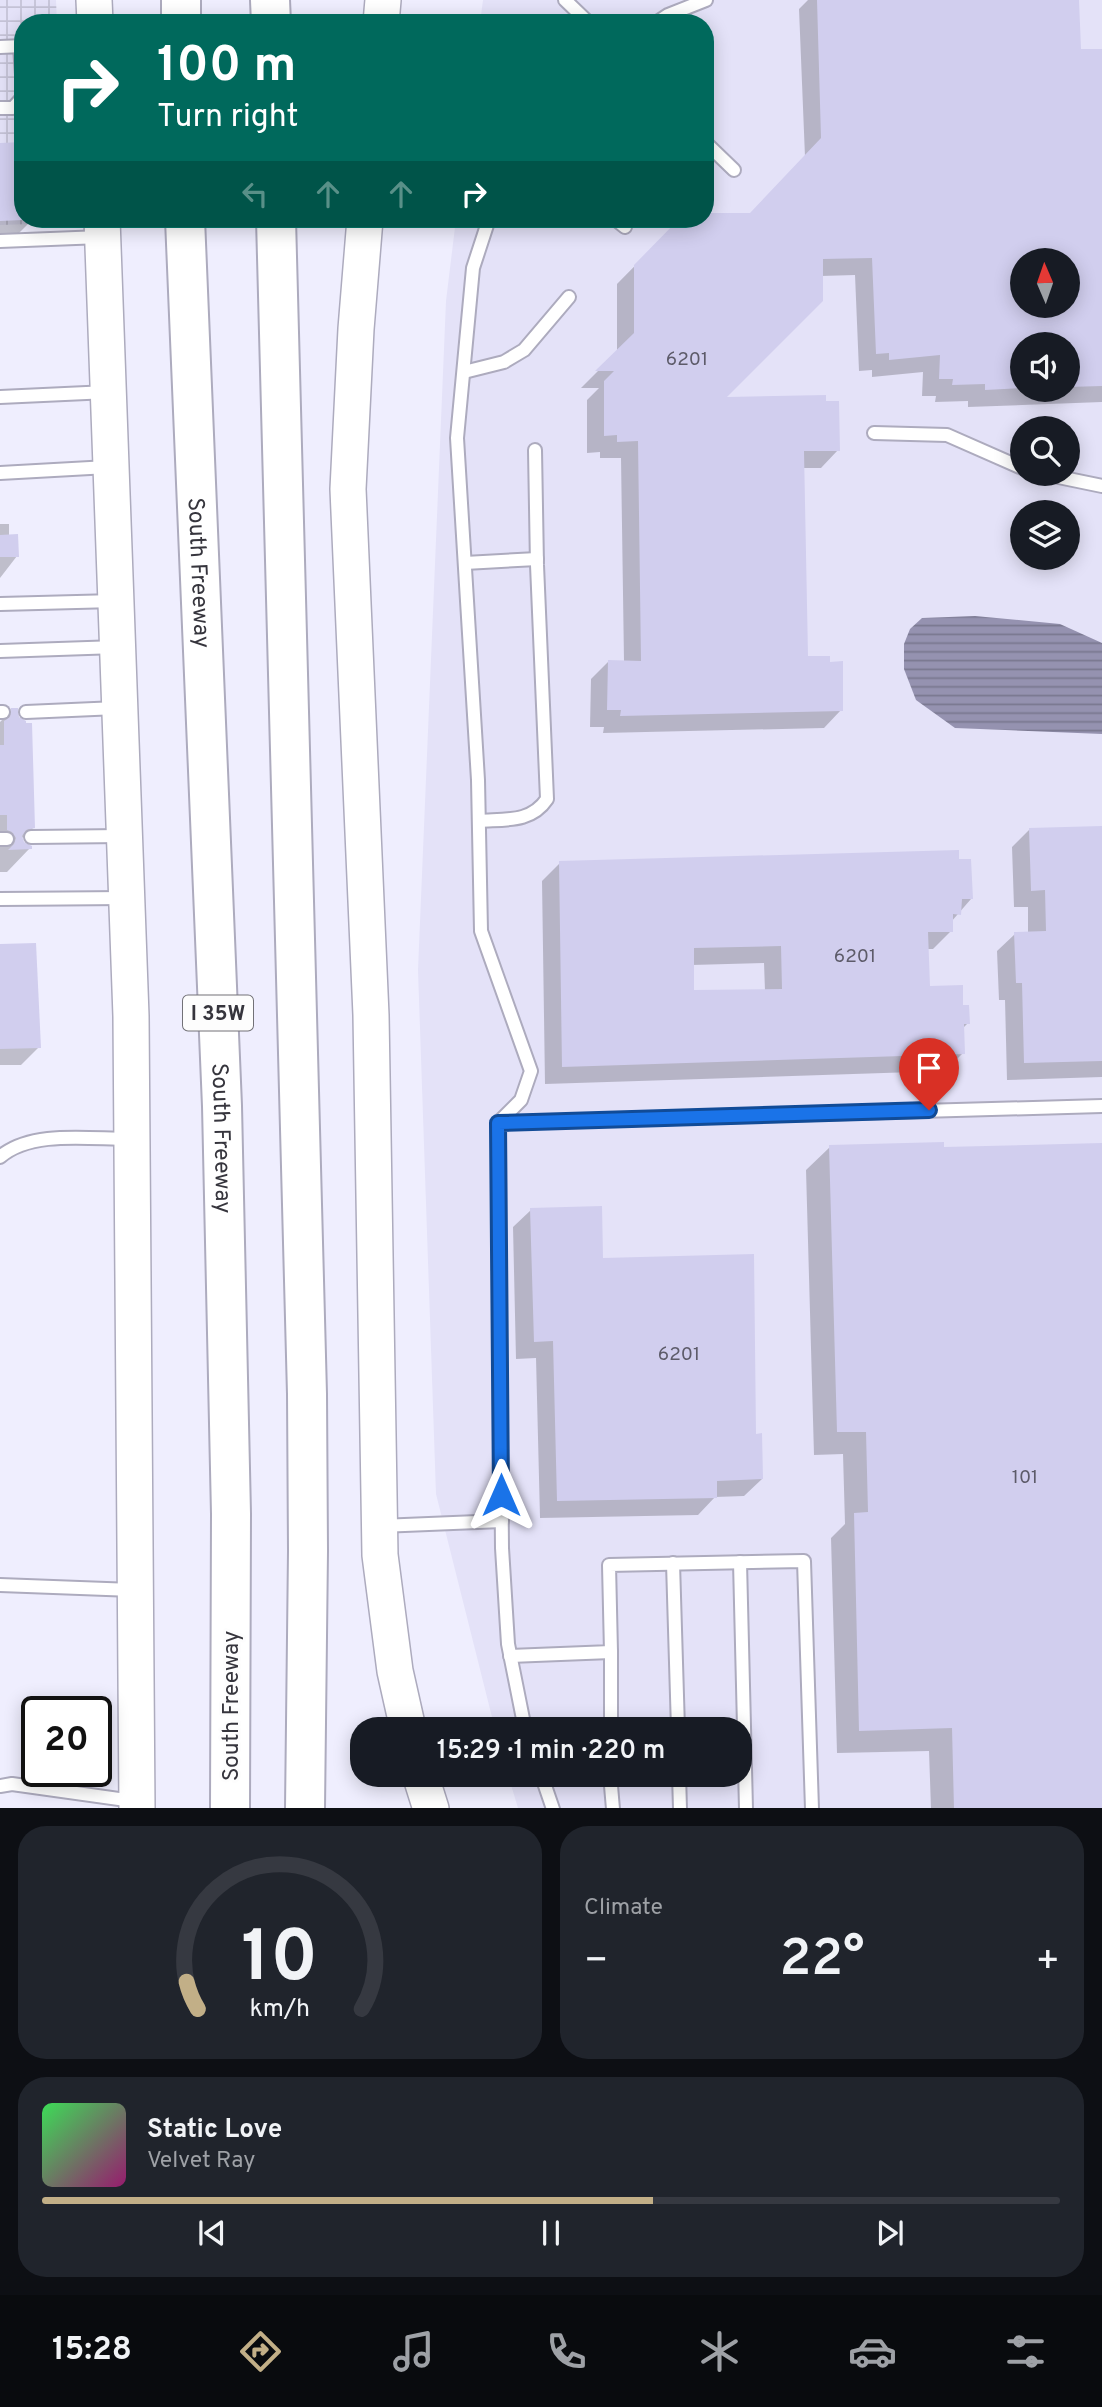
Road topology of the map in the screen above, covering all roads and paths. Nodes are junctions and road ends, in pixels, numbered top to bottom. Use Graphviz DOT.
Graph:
graph roads {
  1 [pos="565,0"];
  2 [pos="706,0"];
  3 [pos="580,14"];
  4 [pos="671,14"];
  5 [pos="714,151"];
  6 [pos="734,170"];
  7 [pos="102,228"];
  8 [pos="185,228"];
  9 [pos="276,228"];
  10 [pos="364,228"];
  11 [pos="486,228"];
  12 [pos="0,241"];
  13 [pos="569,297"];
  14 [pos="464,372"];
  15 [pos="108,392"];
  16 [pos="0,397"];
  17 [pos="874,433"];
  18 [pos="535,450"];
  19 [pos="1010,463"];
  20 [pos="111,467"];
  21 [pos="0,473"];
  22 [pos="1080,481"];
  23 [pos="1102,486"];
  24 [pos="537,559"];
  25 [pos="465,563"];
  26 [pos="116,601"];
  27 [pos="0,604"];
  28 [pos="118,647"];
  29 [pos="0,651"];
  30 [pos="120,708"];
  31 [pos="26,712"];
  32 [pos="479,821"];
  33 [pos="31,836"];
  34 [pos="124,836"];
  35 [pos="126,898"];
  36 [pos="0,899"];
  37 [pos="1102,1106"];
  38 [pos="498,1123"];
  39 [pos="132,1139"];
  40 [pos="0,1157"];
  41 [pos="502,1521"];
  42 [pos="380,1526"];
  43 [pos="740,1562"];
  44 [pos="673,1563"];
  45 [pos="0,1585"];
  46 [pos="136,1590"];
  47 [pos="611,1652"];
  48 [pos="510,1656"];
  49 [pos="405,1717"];
  50 [pos="522,1717"];
  51 [pos="611,1717"];
  52 [pos="678,1717"];
  53 [pos="0,1786"];
  54 [pos="424,1787"];
  55 [pos="546,1787"];
  56 [pos="611,1787"];
  57 [pos="679,1787"];
  58 [pos="137,1805"];
  59 [pos="230,1808"];
  60 [pos="305,1808"];
  61 [pos="431,1808"];
  62 [pos="553,1808"];
  63 [pos="613,1808"];
  64 [pos="680,1808"];
  65 [pos="746,1808"];
  66 [pos="812,1808"];
  1 -- 3 [label="lane"];
  2 -- 4 [label="lane"];
  5 -- 6 [label="lane"];
  7 -- 12 [label="lane"];
  7 -- 15 [label="main road"];
  8 -- 59 [label="highway, South Freeway / I 35W"];
  9 -- 60 [label="highway"];
  10 -- 42 [label="main road"];
  11 -- 14 [label="lane"];
  13 -- 14 [label="lane"];
  14 -- 25 [label="lane"];
  15 -- 16 [label="lane"];
  15 -- 20 [label="main road"];
  17 -- 19 [label="lane"];
  18 -- 24 [label="lane"];
  20 -- 21 [label="lane"];
  20 -- 26 [label="main road"];
  22 -- 23 [label="lane"];
  24 -- 25 [label="lane"];
  24 -- 32 [label="lane"];
  25 -- 32 [label="lane"];
  26 -- 27 [label="lane"];
  26 -- 28 [label="main road"];
  28 -- 29 [label="lane"];
  28 -- 30 [label="main road"];
  30 -- 31 [label="lane"];
  30 -- 34 [label="main road"];
  32 -- 38 [label="lane"];
  33 -- 34 [label="lane"];
  34 -- 35 [label="main road"];
  35 -- 36 [label="lane"];
  35 -- 39 [label="main road"];
  37 -- 38 [label="lane"];
  38 -- 41 [label="lane"];
  39 -- 40 [label="lane"];
  39 -- 46 [label="main road"];
  41 -- 42 [label="lane"];
  41 -- 48 [label="lane"];
  42 -- 49 [label="main road"];
  43 -- 44 [label="lane"];
  43 -- 65 [label="lane"];
  43 -- 66 [label="lane"];
  44 -- 47 [label="lane"];
  44 -- 52 [label="lane"];
  45 -- 46 [label="lane"];
  46 -- 58 [label="main road"];
  47 -- 48 [label="lane"];
  47 -- 51 [label="lane"];
  48 -- 50 [label="lane"];
  53 -- 58 [label="lane"];
  54 -- 61 [label="main road"];
  55 -- 62 [label="lane"];
  56 -- 63 [label="lane"];
  57 -- 64 [label="lane"];
}
